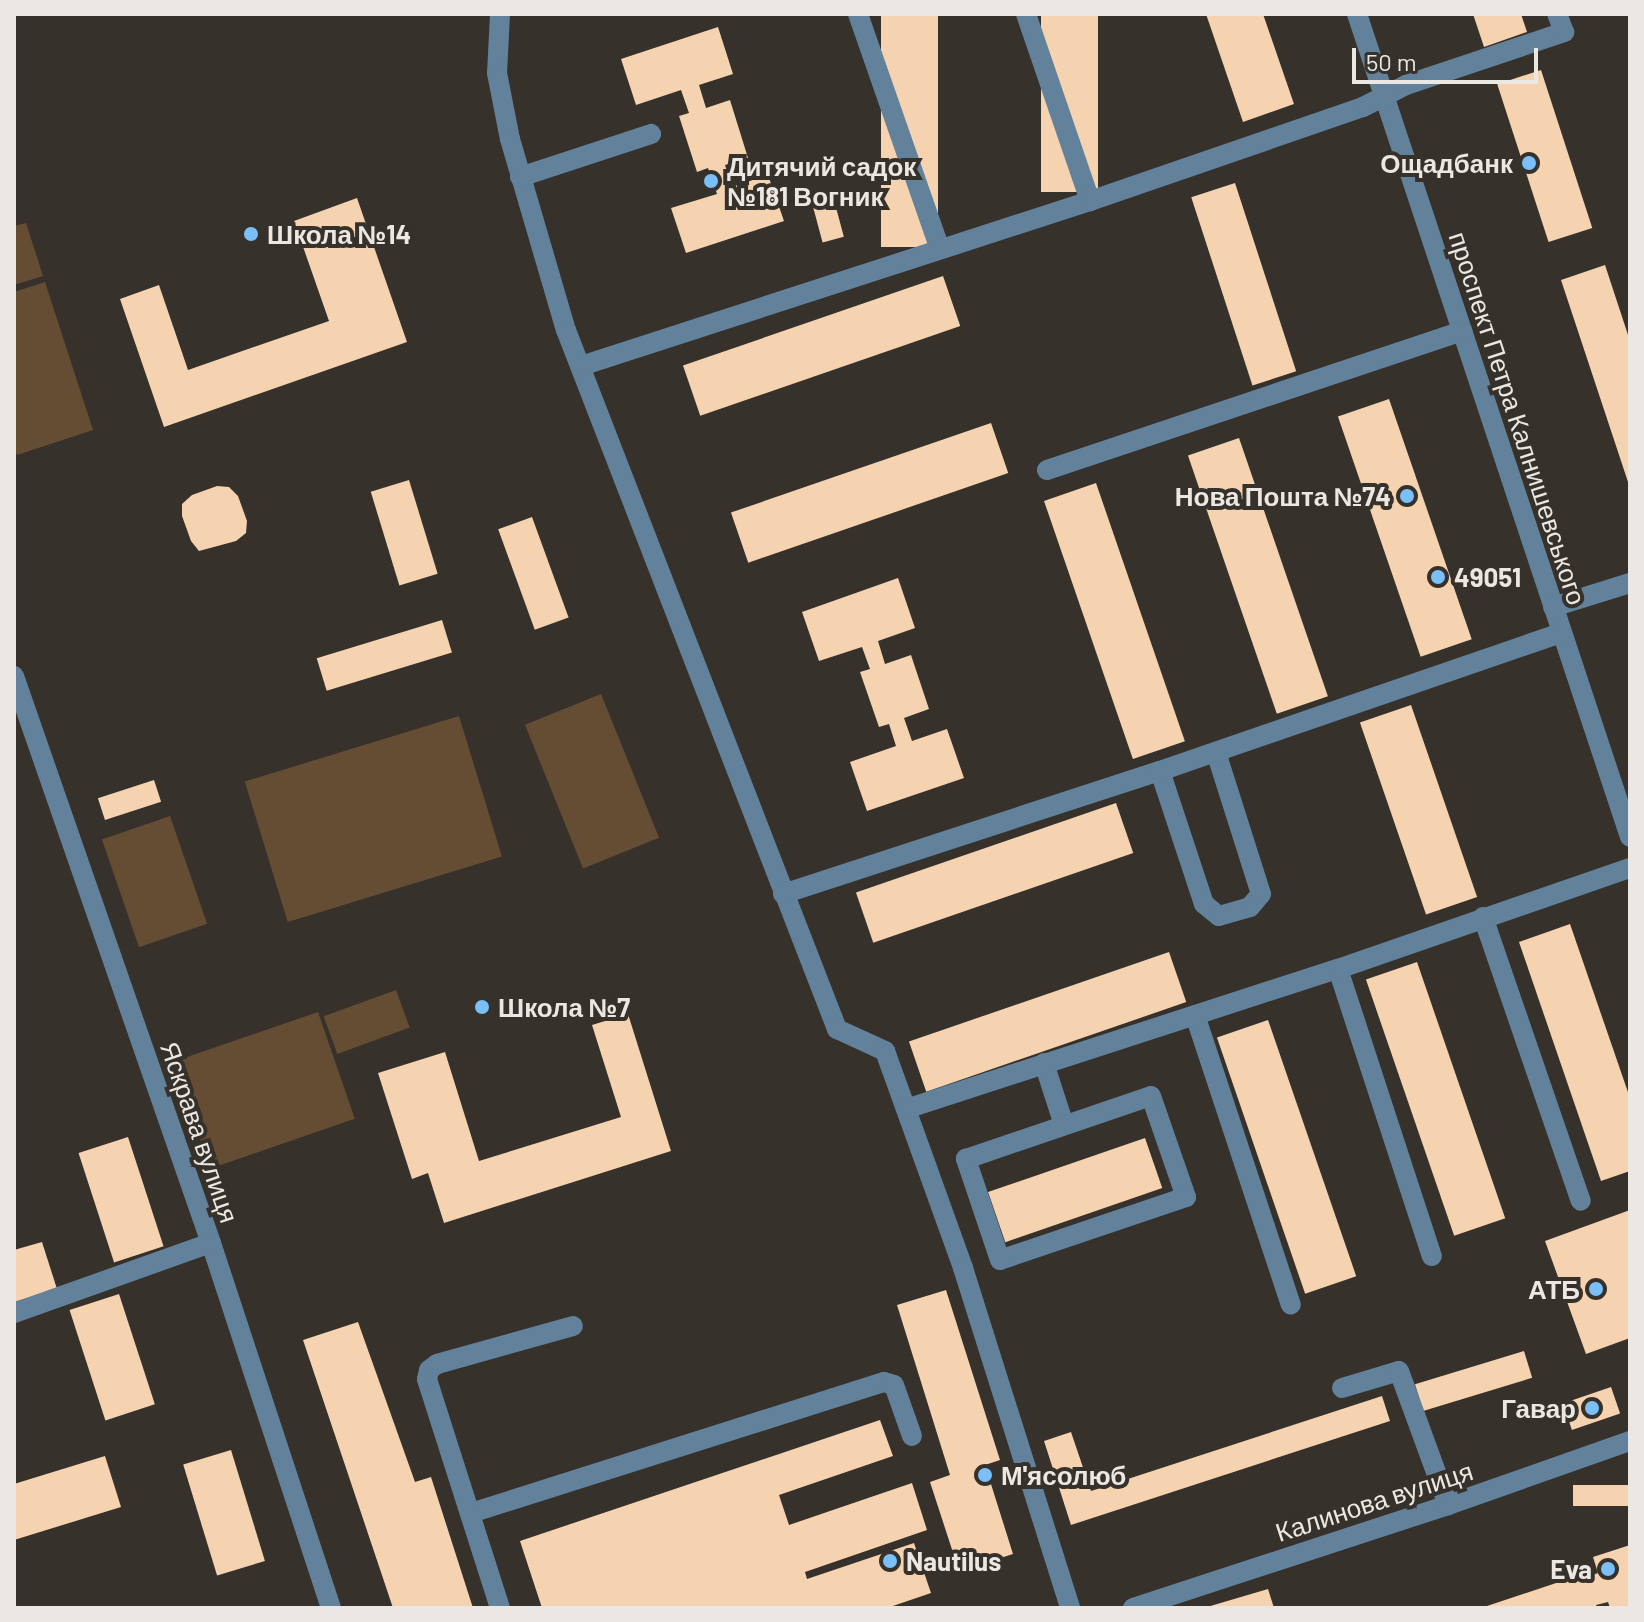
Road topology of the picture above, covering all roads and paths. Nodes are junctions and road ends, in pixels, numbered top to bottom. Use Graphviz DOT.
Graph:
graph roads {
  1 [pos="500,14"];
  2 [pos="858,14"];
  3 [pos="1026,14"];
  4 [pos="1357,14"];
  5 [pos="1557,14"];
  6 [pos="1385,98"];
  7 [pos="651,134"];
  8 [pos="520,177"];
  9 [pos="1090,201"];
  10 [pos="940,249"];
  11 [pos="1462,331"];
  12 [pos="581,366"];
  13 [pos="1047,470"];
  14 [pos="1630,583"];
  15 [pos="1553,607"];
  16 [pos="1561,633"];
  17 [pos="16,686"];
  18 [pos="1216,752"];
  19 [pos="1160,771"];
  20 [pos="1630,837"];
  21 [pos="1630,868"];
  22 [pos="783,894"];
  23 [pos="1483,917"];
  24 [pos="1338,969"];
  25 [pos="1195,1015"];
  26 [pos="1044,1063"];
  27 [pos="906,1109"];
  28 [pos="1064,1125"];
  29 [pos="1581,1201"];
  30 [pos="211,1243"];
  31 [pos="1432,1256"];
  32 [pos="1291,1305"];
  33 [pos="14,1313"];
  34 [pos="573,1326"];
  35 [pos="1342,1388"];
  36 [pos="912,1436"];
  37 [pos="1630,1441"];
  38 [pos="1448,1505"];
  39 [pos="471,1513"];
  40 [pos="331,1608"];
  41 [pos="500,1608"];
  42 [pos="1070,1608"];
  43 [pos="1133,1608"];
  1 -- 8 [label="street"];
  2 -- 10 [label="street"];
  3 -- 9 [label="street"];
  4 -- 6 [label="street, проспект Петра Калнишевського"];
  5 -- 6 [label="street"];
  6 -- 9 [label="street"];
  6 -- 11 [label="street, проспект Петра Калнишевського"];
  7 -- 8 [label="street"];
  8 -- 12 [label="street"];
  9 -- 10 [label="street"];
  10 -- 12 [label="street"];
  11 -- 13 [label="street"];
  11 -- 15 [label="street, проспект Петра Калнишевського"];
  12 -- 22 [label="street"];
  14 -- 15 [label="street"];
  15 -- 16 [label="street, проспект Петра Калнишевського"];
  16 -- 18 [label="street"];
  16 -- 20 [label="street, проспект Петра Калнишевського"];
  17 -- 30 [label="street, Яскрава вулиця"];
  18 -- 19 [label="street"];
  18 -- 19 [label="street"];
  19 -- 22 [label="street"];
  21 -- 23 [label="street"];
  22 -- 27 [label="street"];
  23 -- 24 [label="street"];
  23 -- 29 [label="street"];
  24 -- 25 [label="street"];
  24 -- 31 [label="street"];
  25 -- 26 [label="street"];
  25 -- 32 [label="street"];
  26 -- 27 [label="street"];
  26 -- 28 [label="street"];
  27 -- 42 [label="street"];
  28 -- 28 [label="street"];
  30 -- 33 [label="street"];
  30 -- 40 [label="street, Яскрава вулиця"];
  34 -- 39 [label="street"];
  35 -- 38 [label="street"];
  36 -- 39 [label="street"];
  37 -- 38 [label="street, Калинова вулиця"];
  38 -- 43 [label="street, Калинова вулиця"];
  39 -- 41 [label="street"];
}
